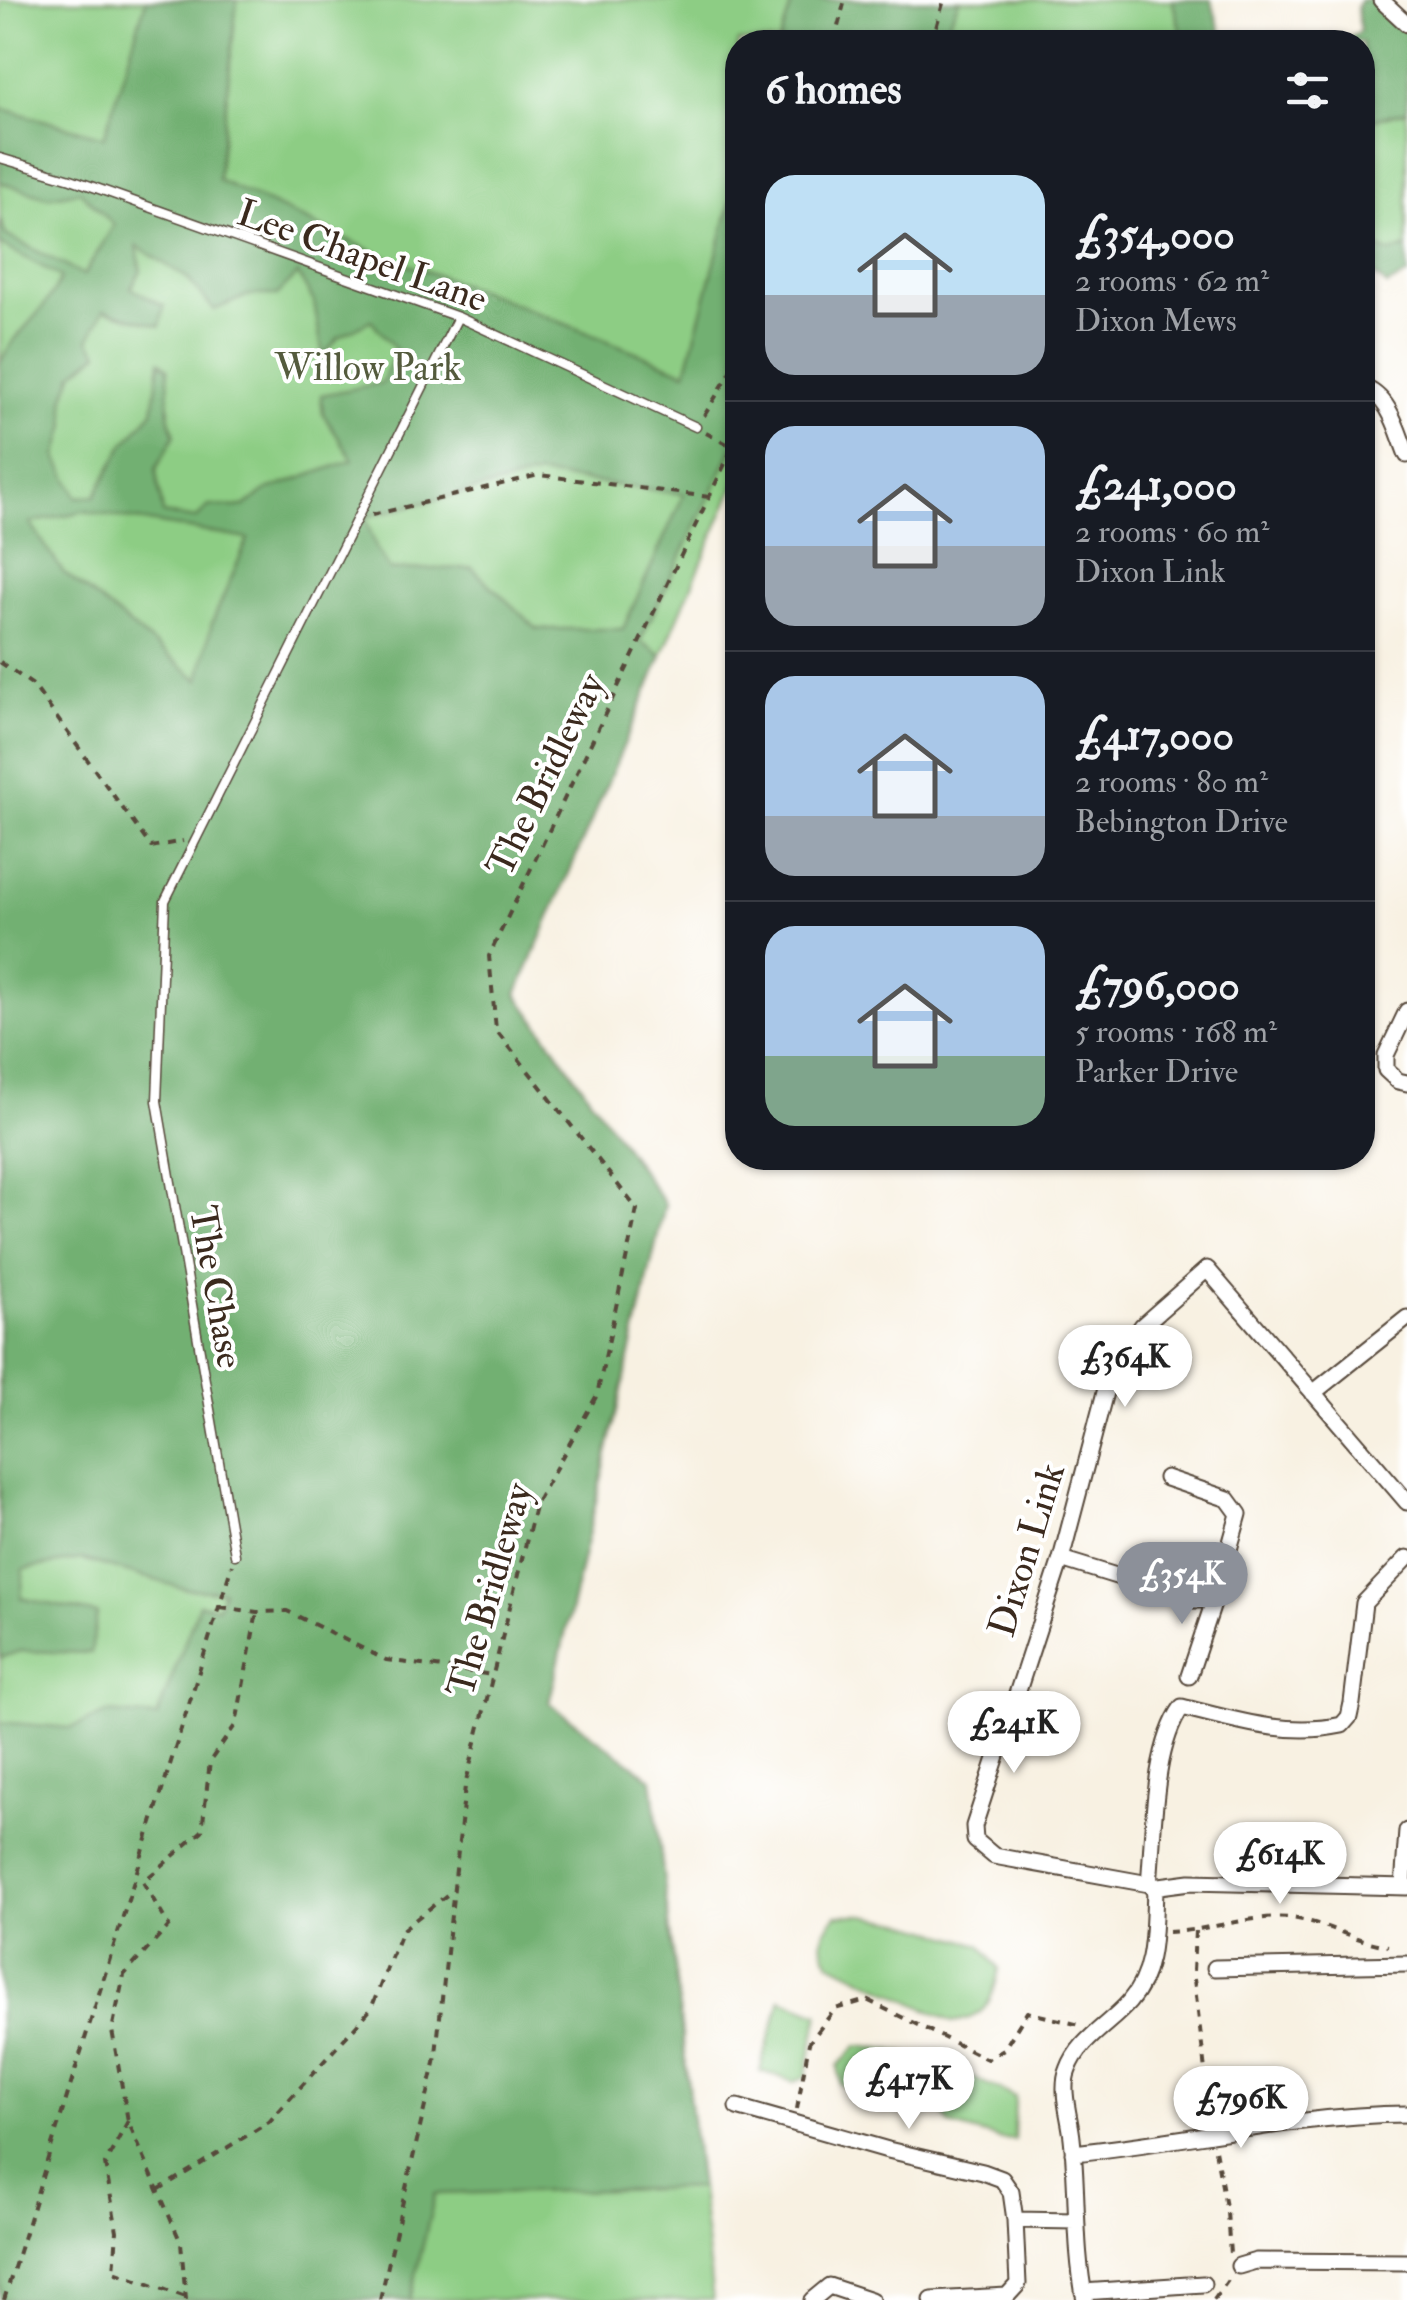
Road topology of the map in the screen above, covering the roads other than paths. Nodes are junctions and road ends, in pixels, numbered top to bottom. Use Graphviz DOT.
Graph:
graph roads {
  1 [pos="1381,0"];
  2 [pos="1407,24"];
  3 [pos="0,158"];
  4 [pos="458,318"];
  5 [pos="1375,391"];
  6 [pos="696,428"];
  7 [pos="1407,455"];
  8 [pos="1407,1011"];
  9 [pos="1407,1083"];
  10 [pos="1407,1318"];
  11 [pos="1313,1393"];
  12 [pos="1166,1478"];
  13 [pos="1407,1502"];
  14 [pos="234,1555"];
  15 [pos="1407,1558"];
  16 [pos="1061,1559"];
  17 [pos="1218,1592"];
  18 [pos="1189,1676"];
  19 [pos="1407,1832"];
  20 [pos="1150,1886"];
  21 [pos="1405,1887"];
  22 [pos="1407,1964"];
  23 [pos="1215,1968"];
  24 [pos="737,2108"];
  25 [pos="1407,2114"];
  26 [pos="1073,2153"];
  27 [pos="1015,2220"];
  28 [pos="1076,2221"];
  29 [pos="1407,2262"];
  30 [pos="1239,2266"];
  31 [pos="1203,2284"];
  32 [pos="1084,2296"];
  33 [pos="961,2299"];
  34 [pos="812,2300"];
  35 [pos="871,2300"];
  36 [pos="932,2300"];
  1 -- 2 [label="street"];
  3 -- 4 [label="lane, Lee Chapel Lane"];
  4 -- 6 [label="lane, Lee Chapel Lane"];
  4 -- 14 [label="lane, The Chase"];
  5 -- 7 [label="street"];
  8 -- 9 [label="street"];
  10 -- 11 [label="street"];
  11 -- 13 [label="street, Dixon Link"];
  11 -- 16 [label="street, Dixon Link"];
  12 -- 17 [label="street"];
  15 -- 20 [label="street"];
  16 -- 17 [label="street"];
  16 -- 20 [label="street, Dixon Link"];
  17 -- 18 [label="street"];
  19 -- 21 [label="street"];
  20 -- 21 [label="street"];
  20 -- 26 [label="street"];
  22 -- 23 [label="street"];
  24 -- 27 [label="street"];
  25 -- 26 [label="street"];
  26 -- 28 [label="street"];
  27 -- 28 [label="street"];
  27 -- 33 [label="street"];
  28 -- 32 [label="street"];
  29 -- 30 [label="street"];
  31 -- 32 [label="street"];
  33 -- 36 [label="street"];
  34 -- 35 [label="street"];
}
